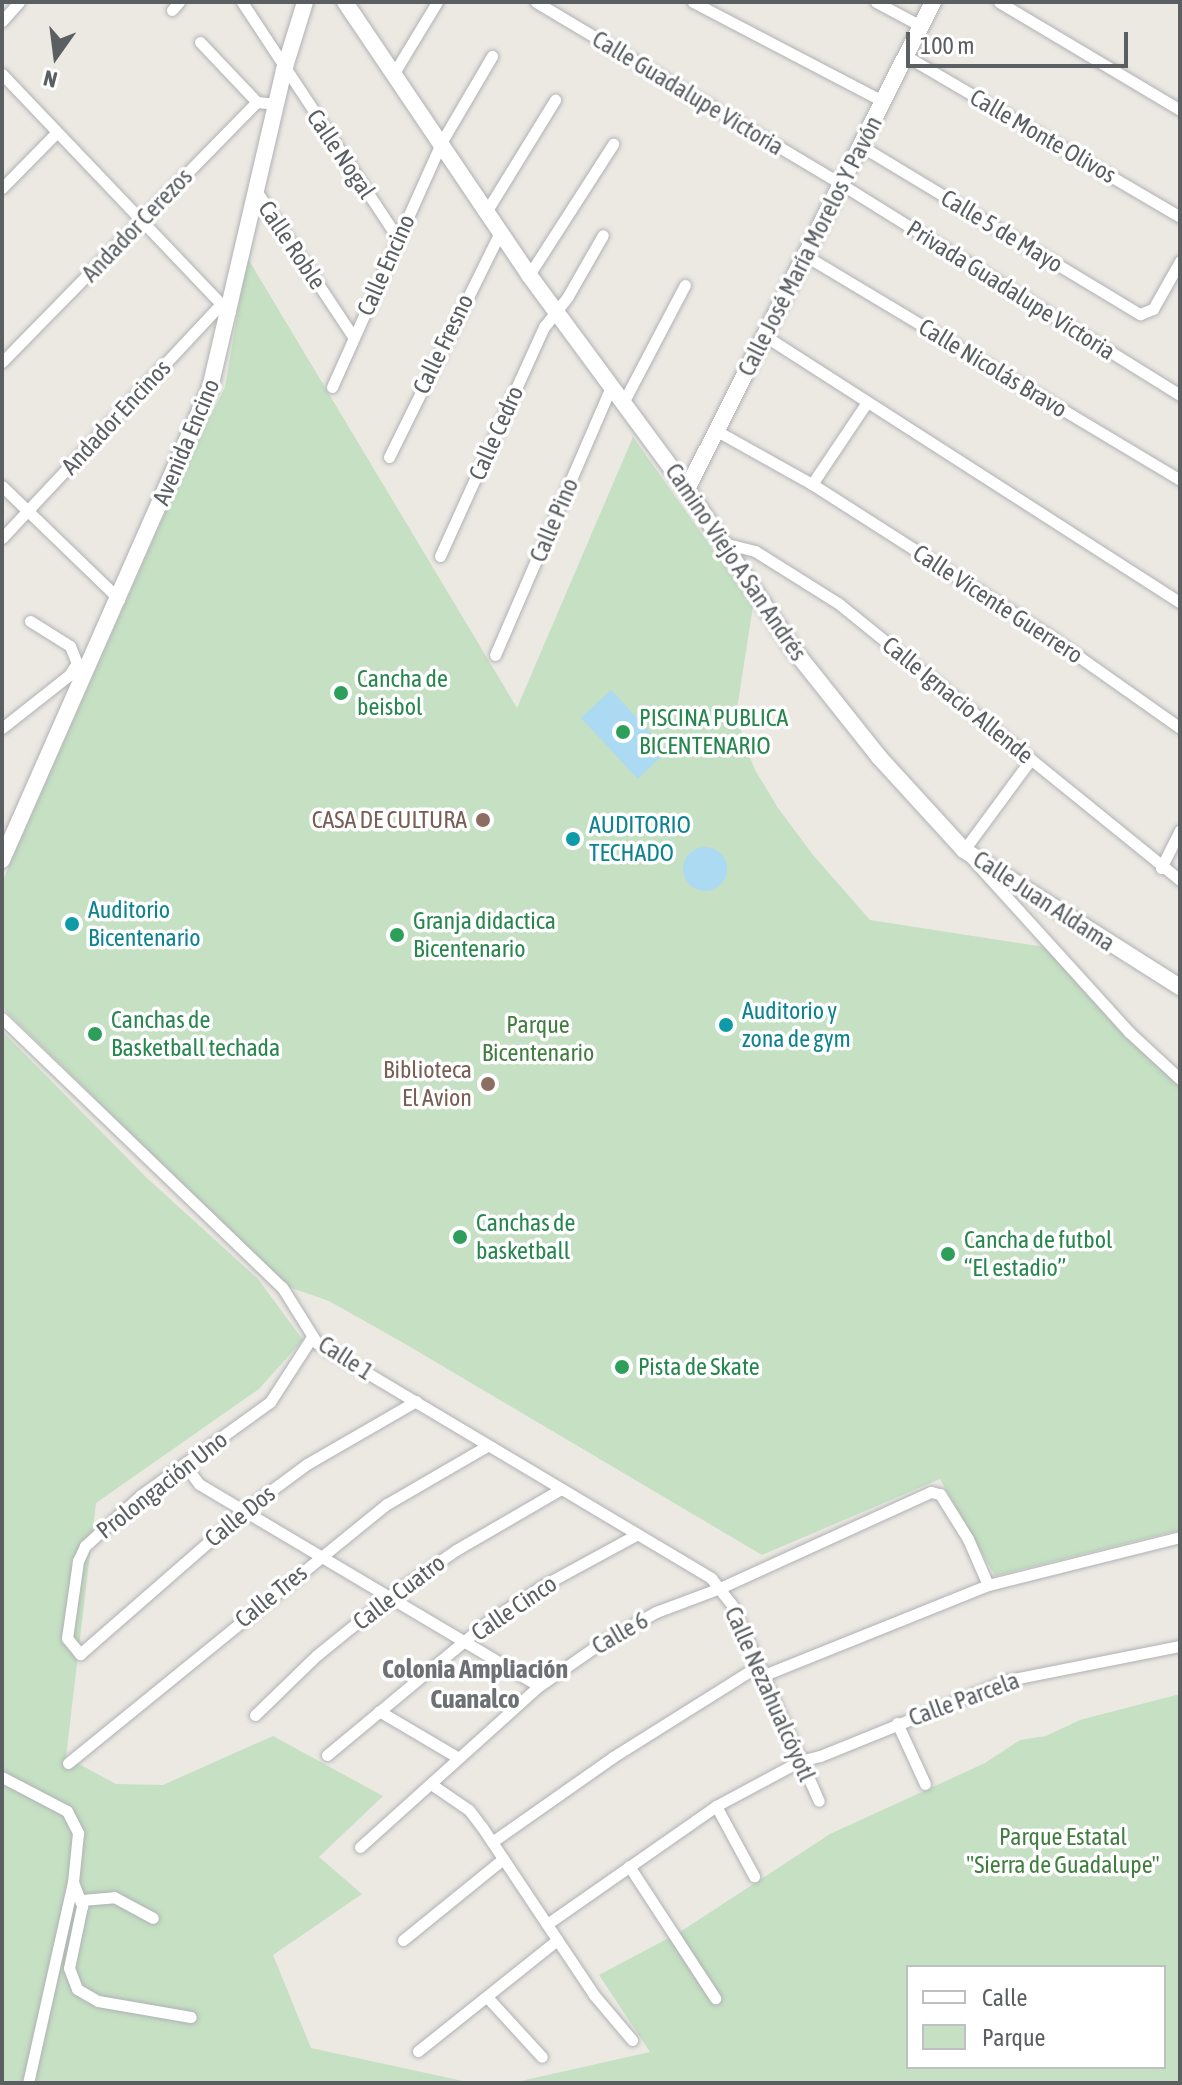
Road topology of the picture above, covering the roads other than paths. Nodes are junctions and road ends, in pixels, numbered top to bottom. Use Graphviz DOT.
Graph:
graph roads {
  1 [pos="19,2"];
  2 [pos="242,2"];
  3 [pos="305,2"];
  4 [pos="345,2"];
  5 [pos="437,2"];
  6 [pos="536,2"];
  7 [pos="693,2"];
  8 [pos="876,2"];
  9 [pos="933,2"];
  10 [pos="999,2"];
  11 [pos="2,21"];
  12 [pos="921,26"];
  13 [pos="200,42"];
  14 [pos="492,56"];
  15 [pos="906,56"];
  16 [pos="284,70"];
  17 [pos="394,73"];
  18 [pos="2,74"];
  19 [pos="555,100"];
  20 [pos="882,101"];
  21 [pos="257,102"];
  22 [pos="277,104"];
  23 [pos="1180,110"];
  24 [pos="57,132"];
  25 [pos="441,143"];
  26 [pos="613,144"];
  27 [pos="861,146"];
  28 [pos="841,184"];
  29 [pos="2,188"];
  30 [pos="257,192"];
  31 [pos="486,212"];
  32 [pos="1180,217"];
  33 [pos="142,220"];
  34 [pos="500,232"];
  35 [pos="603,235"];
  36 [pos="398,239"];
  37 [pos="806,256"];
  38 [pos="1180,261"];
  39 [pos="529,275"];
  40 [pos="685,285"];
  41 [pos="226,308"];
  42 [pos="555,312"];
  43 [pos="765,336"];
  44 [pos="354,338"];
  45 [pos="2,362"];
  46 [pos="612,385"];
  47 [pos="332,387"];
  48 [pos="1180,395"];
  49 [pos="624,401"];
  50 [pos="867,402"];
  51 [pos="717,431"];
  52 [pos="389,457"];
  53 [pos="1180,480"];
  54 [pos="812,484"];
  55 [pos="2,486"];
  56 [pos="687,489"];
  57 [pos="28,510"];
  58 [pos="2,538"];
  59 [pos="723,543"];
  60 [pos="440,556"];
  61 [pos="119,599"];
  62 [pos="1180,602"];
  63 [pos="30,621"];
  64 [pos="495,655"];
  65 [pos="82,668"];
  66 [pos="2,728"];
  67 [pos="1180,728"];
  68 [pos="1031,759"];
  69 [pos="1180,830"];
  70 [pos="964,850"];
  71 [pos="2,860"];
  72 [pos="1161,868"];
  73 [pos="1180,880"];
  74 [pos="1180,987"];
  75 [pos="2,1018"];
  76 [pos="1180,1079"];
  77 [pos="312,1337"];
  78 [pos="416,1401"];
  79 [pos="487,1446"];
  80 [pos="184,1464"];
  81 [pos="559,1490"];
  82 [pos="246,1509"];
  83 [pos="636,1535"];
  84 [pos="1180,1537"];
  85 [pos="320,1556"];
  86 [pos="988,1585"];
  87 [pos="720,1588"];
  88 [pos="391,1595"];
  89 [pos="465,1641"];
  90 [pos="1180,1646"];
  91 [pos="80,1654"];
  92 [pos="761,1670"];
  93 [pos="539,1686"];
  94 [pos="379,1711"];
  95 [pos="255,1715"];
  96 [pos="897,1723"];
  97 [pos="327,1755"];
  98 [pos="457,1757"];
  99 [pos="800,1761"];
  100 [pos="68,1763"];
  101 [pos="2,1777"];
  102 [pos="431,1784"];
  103 [pos="925,1784"];
  104 [pos="819,1801"];
  105 [pos="716,1806"];
  106 [pos="492,1842"];
  107 [pos="360,1847"];
  108 [pos="503,1859"];
  109 [pos="629,1866"];
  110 [pos="754,1876"];
  111 [pos="73,1882"];
  112 [pos="82,1900"];
  113 [pos="153,1918"];
  114 [pos="547,1924"];
  115 [pos="403,1940"];
  116 [pos="557,1940"];
  117 [pos="487,1997"];
  118 [pos="715,1998"];
  119 [pos="191,2017"];
  120 [pos="632,2040"];
  121 [pos="418,2051"];
  122 [pos="542,2057"];
  123 [pos="28,2083"];
  1 -- 11 [label="street"];
  2 -- 16 [label="street, Calle Nogal"];
  3 -- 16 [label="street, Avenida Encino"];
  4 -- 17 [label="street, Camino Viejo A San Andrés"];
  5 -- 17 [label="street"];
  6 -- 28 [label="street, Calle Guadalupe Victoria"];
  7 -- 20 [label="street"];
  8 -- 12 [label="street"];
  9 -- 12 [label="street, Calle José María Morelos Y Pavón"];
  10 -- 23 [label="street"];
  12 -- 15 [label="street, Calle José María Morelos Y Pavón"];
  13 -- 21 [label="street"];
  14 -- 25 [label="street, Calle Encino"];
  15 -- 20 [label="street, Calle José María Morelos Y Pavón"];
  15 -- 32 [label="street, Calle Monte Olivos"];
  16 -- 22 [label="street, Avenida Encino"];
  16 -- 36 [label="street, Calle Nogal"];
  17 -- 25 [label="street, Camino Viejo A San Andrés"];
  18 -- 24 [label="street"];
  19 -- 31 [label="street"];
  20 -- 27 [label="street, Calle José María Morelos Y Pavón"];
  21 -- 22 [label="street"];
  21 -- 33 [label="street, Andador Cerezos"];
  22 -- 30 [label="street, Avenida Encino"];
  24 -- 29 [label="street"];
  24 -- 33 [label="street"];
  25 -- 31 [label="street, Camino Viejo A San Andrés"];
  25 -- 36 [label="street, Calle Encino"];
  26 -- 39 [label="street"];
  27 -- 28 [label="street, Calle José María Morelos Y Pavón"];
  27 -- 38 [label="street, Calle 5 de Mayo"];
  28 -- 37 [label="street, Calle José María Morelos Y Pavón"];
  28 -- 48 [label="street, Privada Guadalupe Victoria"];
  30 -- 41 [label="street, Avenida Encino"];
  30 -- 44 [label="street, Calle Roble"];
  31 -- 34 [label="street, Camino Viejo A San Andrés"];
  33 -- 41 [label="street"];
  33 -- 45 [label="street, Andador Cerezos"];
  34 -- 39 [label="street, Camino Viejo A San Andrés"];
  34 -- 52 [label="street, Calle Fresno"];
  35 -- 42 [label="street, Calle Cedro"];
  36 -- 44 [label="street, Calle Encino"];
  37 -- 43 [label="street, Calle José María Morelos Y Pavón"];
  37 -- 53 [label="street, Calle Nicolás Bravo"];
  39 -- 42 [label="street, Camino Viejo A San Andrés"];
  40 -- 49 [label="street"];
  41 -- 57 [label="street, Andador Encinos"];
  41 -- 61 [label="street, Avenida Encino"];
  42 -- 46 [label="street, Camino Viejo A San Andrés"];
  42 -- 60 [label="street, Calle Cedro"];
  43 -- 50 [label="street"];
  43 -- 51 [label="street, Calle José María Morelos Y Pavón"];
  44 -- 47 [label="street, Calle Encino"];
  46 -- 49 [label="street, Camino Viejo A San Andrés"];
  46 -- 64 [label="street, Calle Pino"];
  49 -- 56 [label="street, Camino Viejo A San Andrés"];
  50 -- 54 [label="street"];
  50 -- 62 [label="street"];
  51 -- 54 [label="street, Calle Vicente Guerrero"];
  51 -- 56 [label="street, Calle José María Morelos Y Pavón"];
  54 -- 67 [label="street, Calle Vicente Guerrero"];
  55 -- 57 [label="street"];
  56 -- 59 [label="street, Camino Viejo A San Andrés"];
  57 -- 58 [label="street, Andador Encinos"];
  57 -- 61 [label="street"];
  59 -- 68 [label="street, Calle Ignacio Allende"];
  59 -- 70 [label="street, Camino Viejo A San Andrés"];
  61 -- 65 [label="street, Avenida Encino"];
  63 -- 65 [label="street"];
  65 -- 66 [label="street"];
  65 -- 71 [label="street, Avenida Encino"];
  68 -- 70 [label="street, Calle Juan Aldama"];
  68 -- 72 [label="street, Calle Ignacio Allende"];
  69 -- 72 [label="street"];
  70 -- 74 [label="street, Calle Juan Aldama"];
  70 -- 76 [label="street, Camino Viejo A San Andrés"];
  72 -- 73 [label="street, Calle Ignacio Allende"];
  75 -- 77 [label="street, Calle 1"];
  77 -- 78 [label="street, Calle 1"];
  77 -- 80 [label="street, Prolongación Uno"];
  78 -- 79 [label="street, Calle 1"];
  78 -- 82 [label="street, Calle Dos"];
  79 -- 81 [label="street, Calle 1"];
  79 -- 85 [label="street, Calle Tres"];
  80 -- 82 [label="street"];
  80 -- 91 [label="street, Prolongación Uno"];
  81 -- 83 [label="street, Calle 1"];
  81 -- 88 [label="street, Calle Cuatro"];
  82 -- 85 [label="street"];
  82 -- 91 [label="street, Calle Dos"];
  83 -- 87 [label="street, Calle 1"];
  83 -- 89 [label="street, Calle Cinco"];
  84 -- 86 [label="street"];
  85 -- 88 [label="street"];
  85 -- 100 [label="street, Calle Tres"];
  86 -- 87 [label="street, Calle 6"];
  86 -- 92 [label="street"];
  87 -- 92 [label="street, Calle Nezahualcóyotl"];
  87 -- 93 [label="street, Calle 6"];
  88 -- 89 [label="street"];
  88 -- 95 [label="street, Calle Cuatro"];
  89 -- 93 [label="street"];
  89 -- 94 [label="street, Calle Cinco"];
  90 -- 96 [label="street, Calle Parcela"];
  92 -- 99 [label="street, Calle Nezahualcóyotl"];
  92 -- 106 [label="street"];
  93 -- 98 [label="street, Calle 6"];
  94 -- 97 [label="street, Calle Cinco"];
  94 -- 98 [label="street"];
  96 -- 99 [label="street, Calle Parcela"];
  96 -- 103 [label="street"];
  98 -- 102 [label="street, Calle 6"];
  99 -- 104 [label="street, Calle Nezahualcóyotl"];
  99 -- 105 [label="street, Calle Parcela"];
  101 -- 111 [label="street"];
  102 -- 106 [label="street"];
  102 -- 107 [label="street, Calle 6"];
  105 -- 109 [label="street, Calle Parcela"];
  105 -- 110 [label="street"];
  106 -- 108 [label="street"];
  108 -- 114 [label="street"];
  108 -- 115 [label="street"];
  109 -- 114 [label="street, Calle Parcela"];
  109 -- 118 [label="street"];
  111 -- 112 [label="street"];
  111 -- 123 [label="street"];
  112 -- 113 [label="street"];
  112 -- 119 [label="street"];
  114 -- 116 [label="street"];
  116 -- 117 [label="street"];
  116 -- 120 [label="street"];
  117 -- 121 [label="street"];
  117 -- 122 [label="street"];
}
